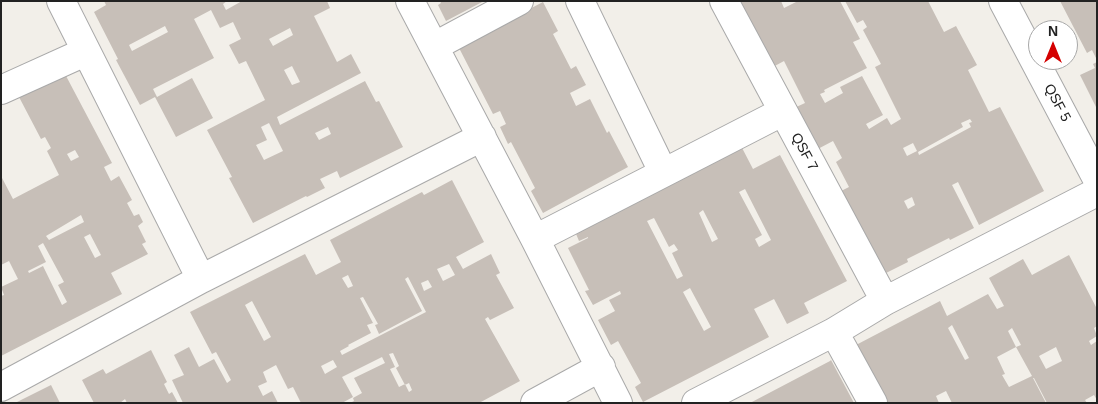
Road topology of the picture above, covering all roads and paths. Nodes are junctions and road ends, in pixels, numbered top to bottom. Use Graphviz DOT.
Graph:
graph roads {
  1 [pos="61,1"];
  2 [pos="410,1"];
  3 [pos="519,1"];
  4 [pos="580,1"];
  5 [pos="724,1"];
  6 [pos="1003,1"];
  7 [pos="435,46"];
  8 [pos="85,52"];
  9 [pos="1,90"];
  10 [pos="782,112"];
  11 [pos="482,137"];
  12 [pos="663,172"];
  13 [pos="1097,179"];
  14 [pos="1097,192"];
  15 [pos="536,239"];
  16 [pos="201,279"];
  17 [pos="885,301"];
  18 [pos="834,332"];
  19 [pos="601,367"];
  20 [pos="1,387"];
  21 [pos="535,403"];
  22 [pos="618,403"];
  23 [pos="696,403"];
  24 [pos="873,403"];
  1 -- 8 [label="street"];
  2 -- 7 [label="street"];
  3 -- 7 [label="street"];
  4 -- 12 [label="street"];
  5 -- 10 [label="street, QSF 7"];
  6 -- 13 [label="street, QSF 5"];
  7 -- 11 [label="street"];
  8 -- 9 [label="street"];
  8 -- 16 [label="street"];
  10 -- 12 [label="street"];
  10 -- 17 [label="street, QSF 7"];
  11 -- 15 [label="street"];
  11 -- 16 [label="street"];
  12 -- 15 [label="street"];
  14 -- 17 [label="street"];
  15 -- 19 [label="street"];
  16 -- 20 [label="street"];
  17 -- 18 [label="street"];
  18 -- 23 [label="street"];
  18 -- 24 [label="street"];
  19 -- 21 [label="street"];
  19 -- 22 [label="street"];
}
